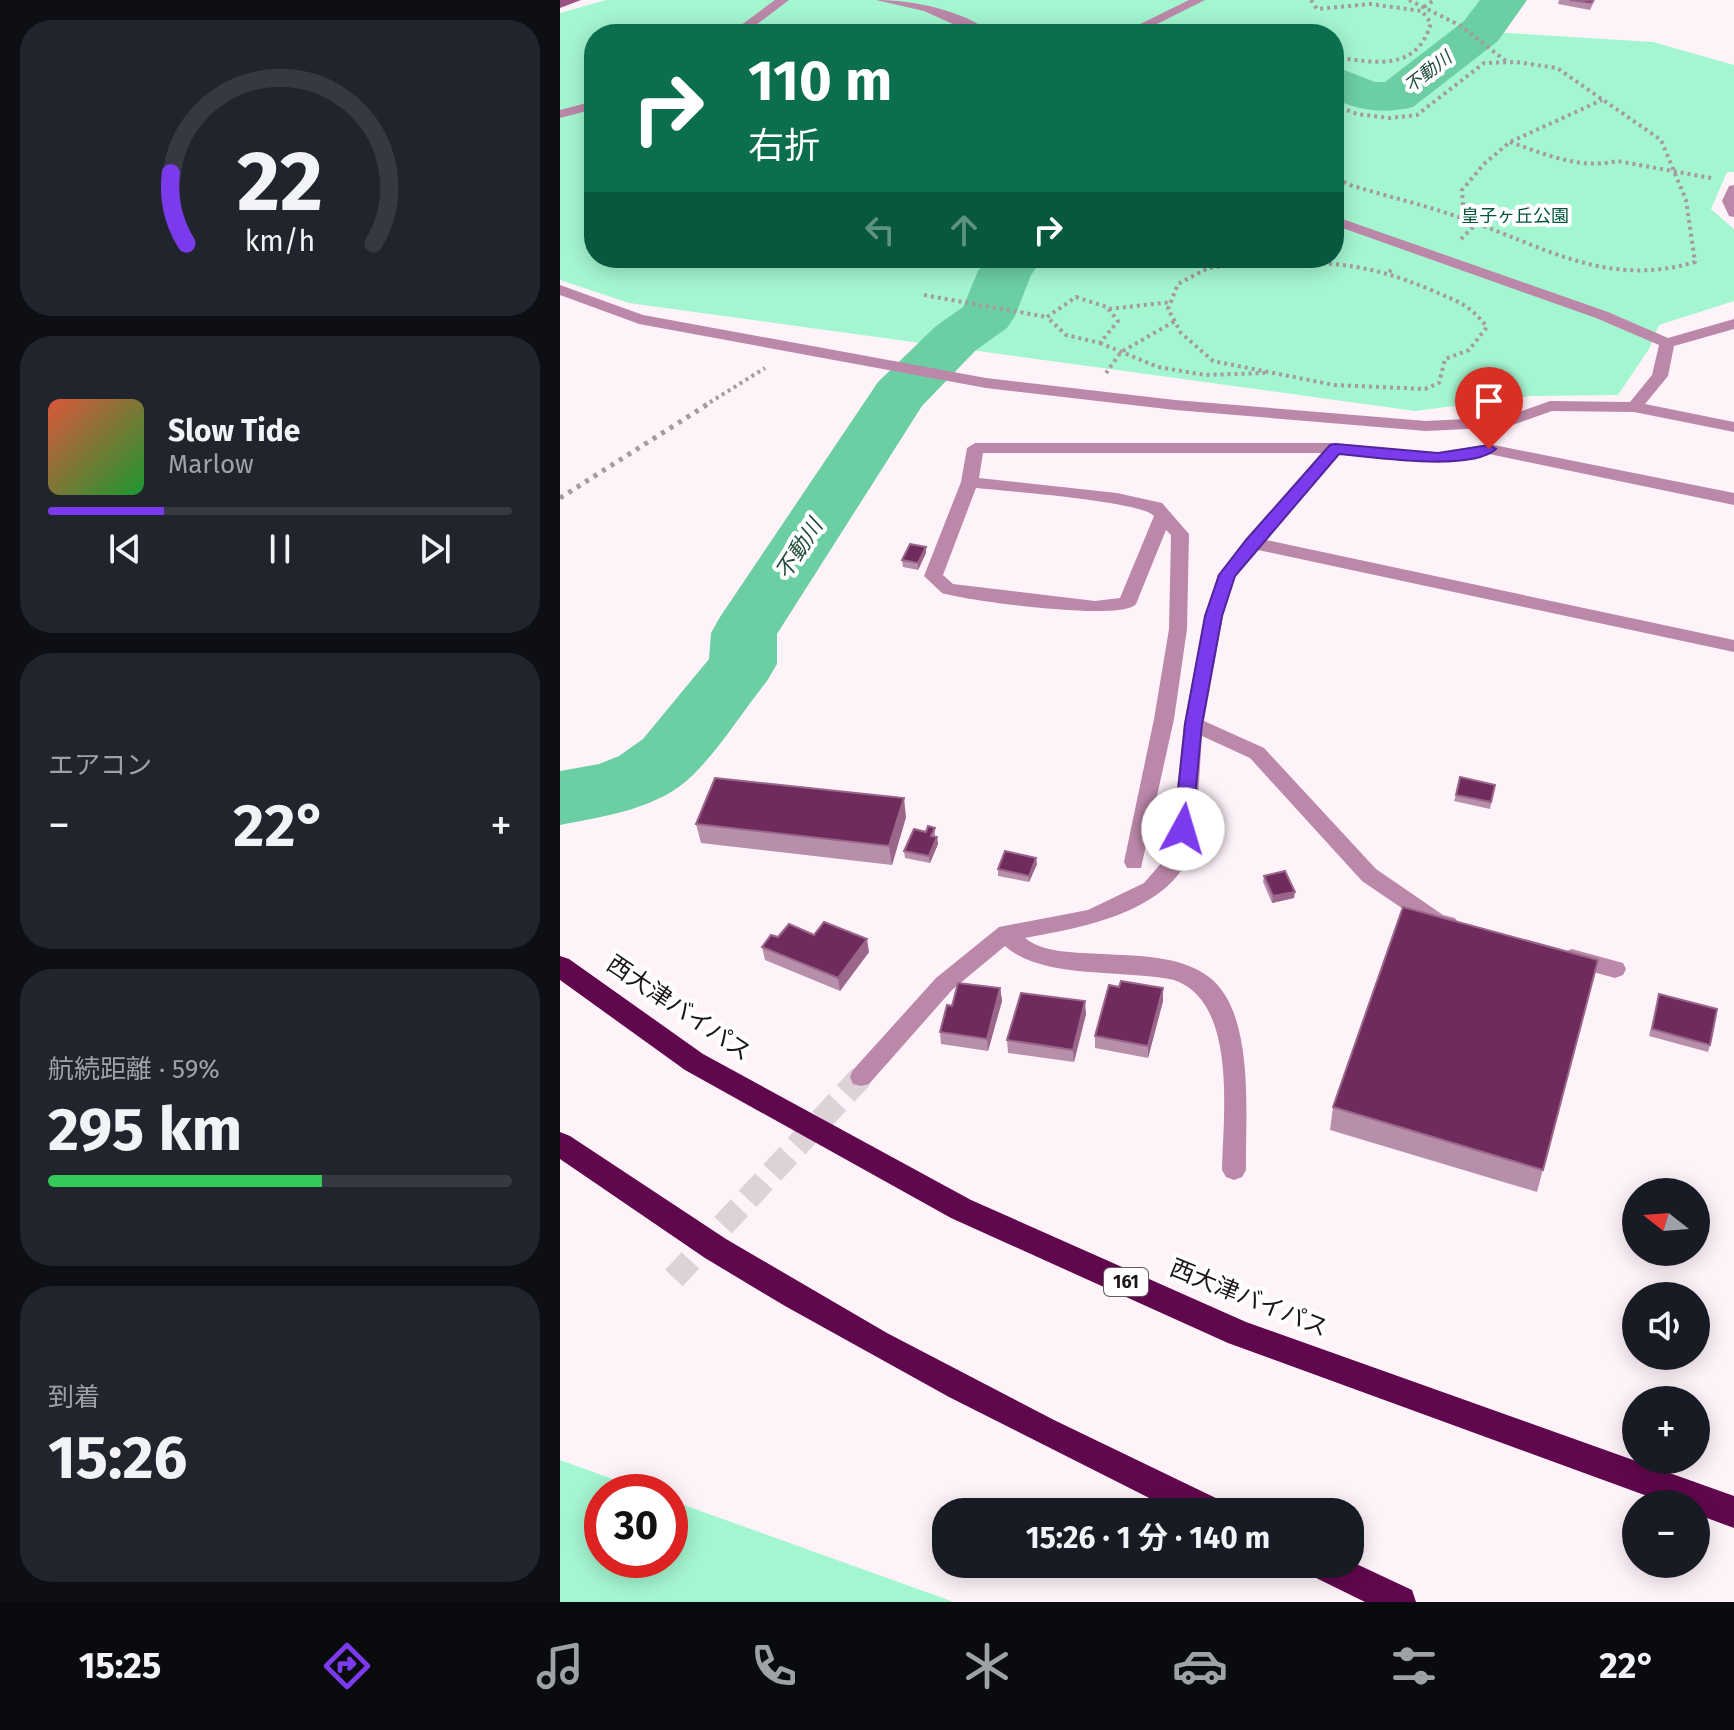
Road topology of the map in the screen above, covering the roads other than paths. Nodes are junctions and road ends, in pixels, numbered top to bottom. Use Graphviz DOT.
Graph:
graph roads {
  1 [pos="575,0"];
  2 [pos="783,0"];
  3 [pos="882,0"];
  4 [pos="1199,0"];
  5 [pos="560,4"];
  6 [pos="750,24"];
  7 [pos="963,24"];
  8 [pos="1148,24"];
  9 [pos="584,108"];
  10 [pos="560,114"];
  11 [pos="1734,189"];
  12 [pos="1734,213"];
  13 [pos="1344,224"];
  14 [pos="560,290"];
  15 [pos="1734,324"];
  16 [pos="1667,343"];
  17 [pos="1634,407"];
  18 [pos="1507,422"];
  19 [pos="1734,427"];
  20 [pos="1335,448"];
  21 [pos="1510,454"];
  22 [pos="970,482"];
  23 [pos="1734,499"];
  24 [pos="1163,516"];
  25 [pos="1252,543"];
  26 [pos="1734,646"];
  27 [pos="1194,724"];
  28 [pos="1134,862"];
  29 [pos="1467,929"];
  30 [pos="1006,933"];
  31 [pos="1556,953"];
  32 [pos="560,966"];
  33 [pos="1615,969"];
  34 [pos="861,1077"];
  35 [pos="560,1144"];
  36 [pos="1234,1170"];
  37 [pos="1181,1498"];
  38 [pos="1734,1512"];
  39 [pos="1350,1578"];
  40 [pos="1400,1602"];
  1 -- 5 [label="street"];
  2 -- 6 [label="street"];
  3 -- 7 [label="street"];
  4 -- 8 [label="street"];
  9 -- 10 [label="street"];
  11 -- 12 [label="street"];
  13 -- 16 [label="street"];
  14 -- 18 [label="street"];
  15 -- 16 [label="street"];
  16 -- 17 [label="street"];
  17 -- 18 [label="street"];
  17 -- 19 [label="street"];
  18 -- 21 [label="street"];
  20 -- 21 [label="street"];
  20 -- 22 [label="street"];
  20 -- 25 [label="street"];
  21 -- 23 [label="street"];
  22 -- 24 [label="street"];
  22 -- 24 [label="street"];
  24 -- 28 [label="street"];
  25 -- 26 [label="street"];
  25 -- 27 [label="street"];
  27 -- 29 [label="street"];
  27 -- 30 [label="street"];
  30 -- 34 [label="street"];
  30 -- 36 [label="street"];
  31 -- 33 [label="street"];
  32 -- 38 [label="highway, 西大津バイパス / 161"];
  35 -- 37 [label="highway"];
  39 -- 40 [label="highway"];
}
